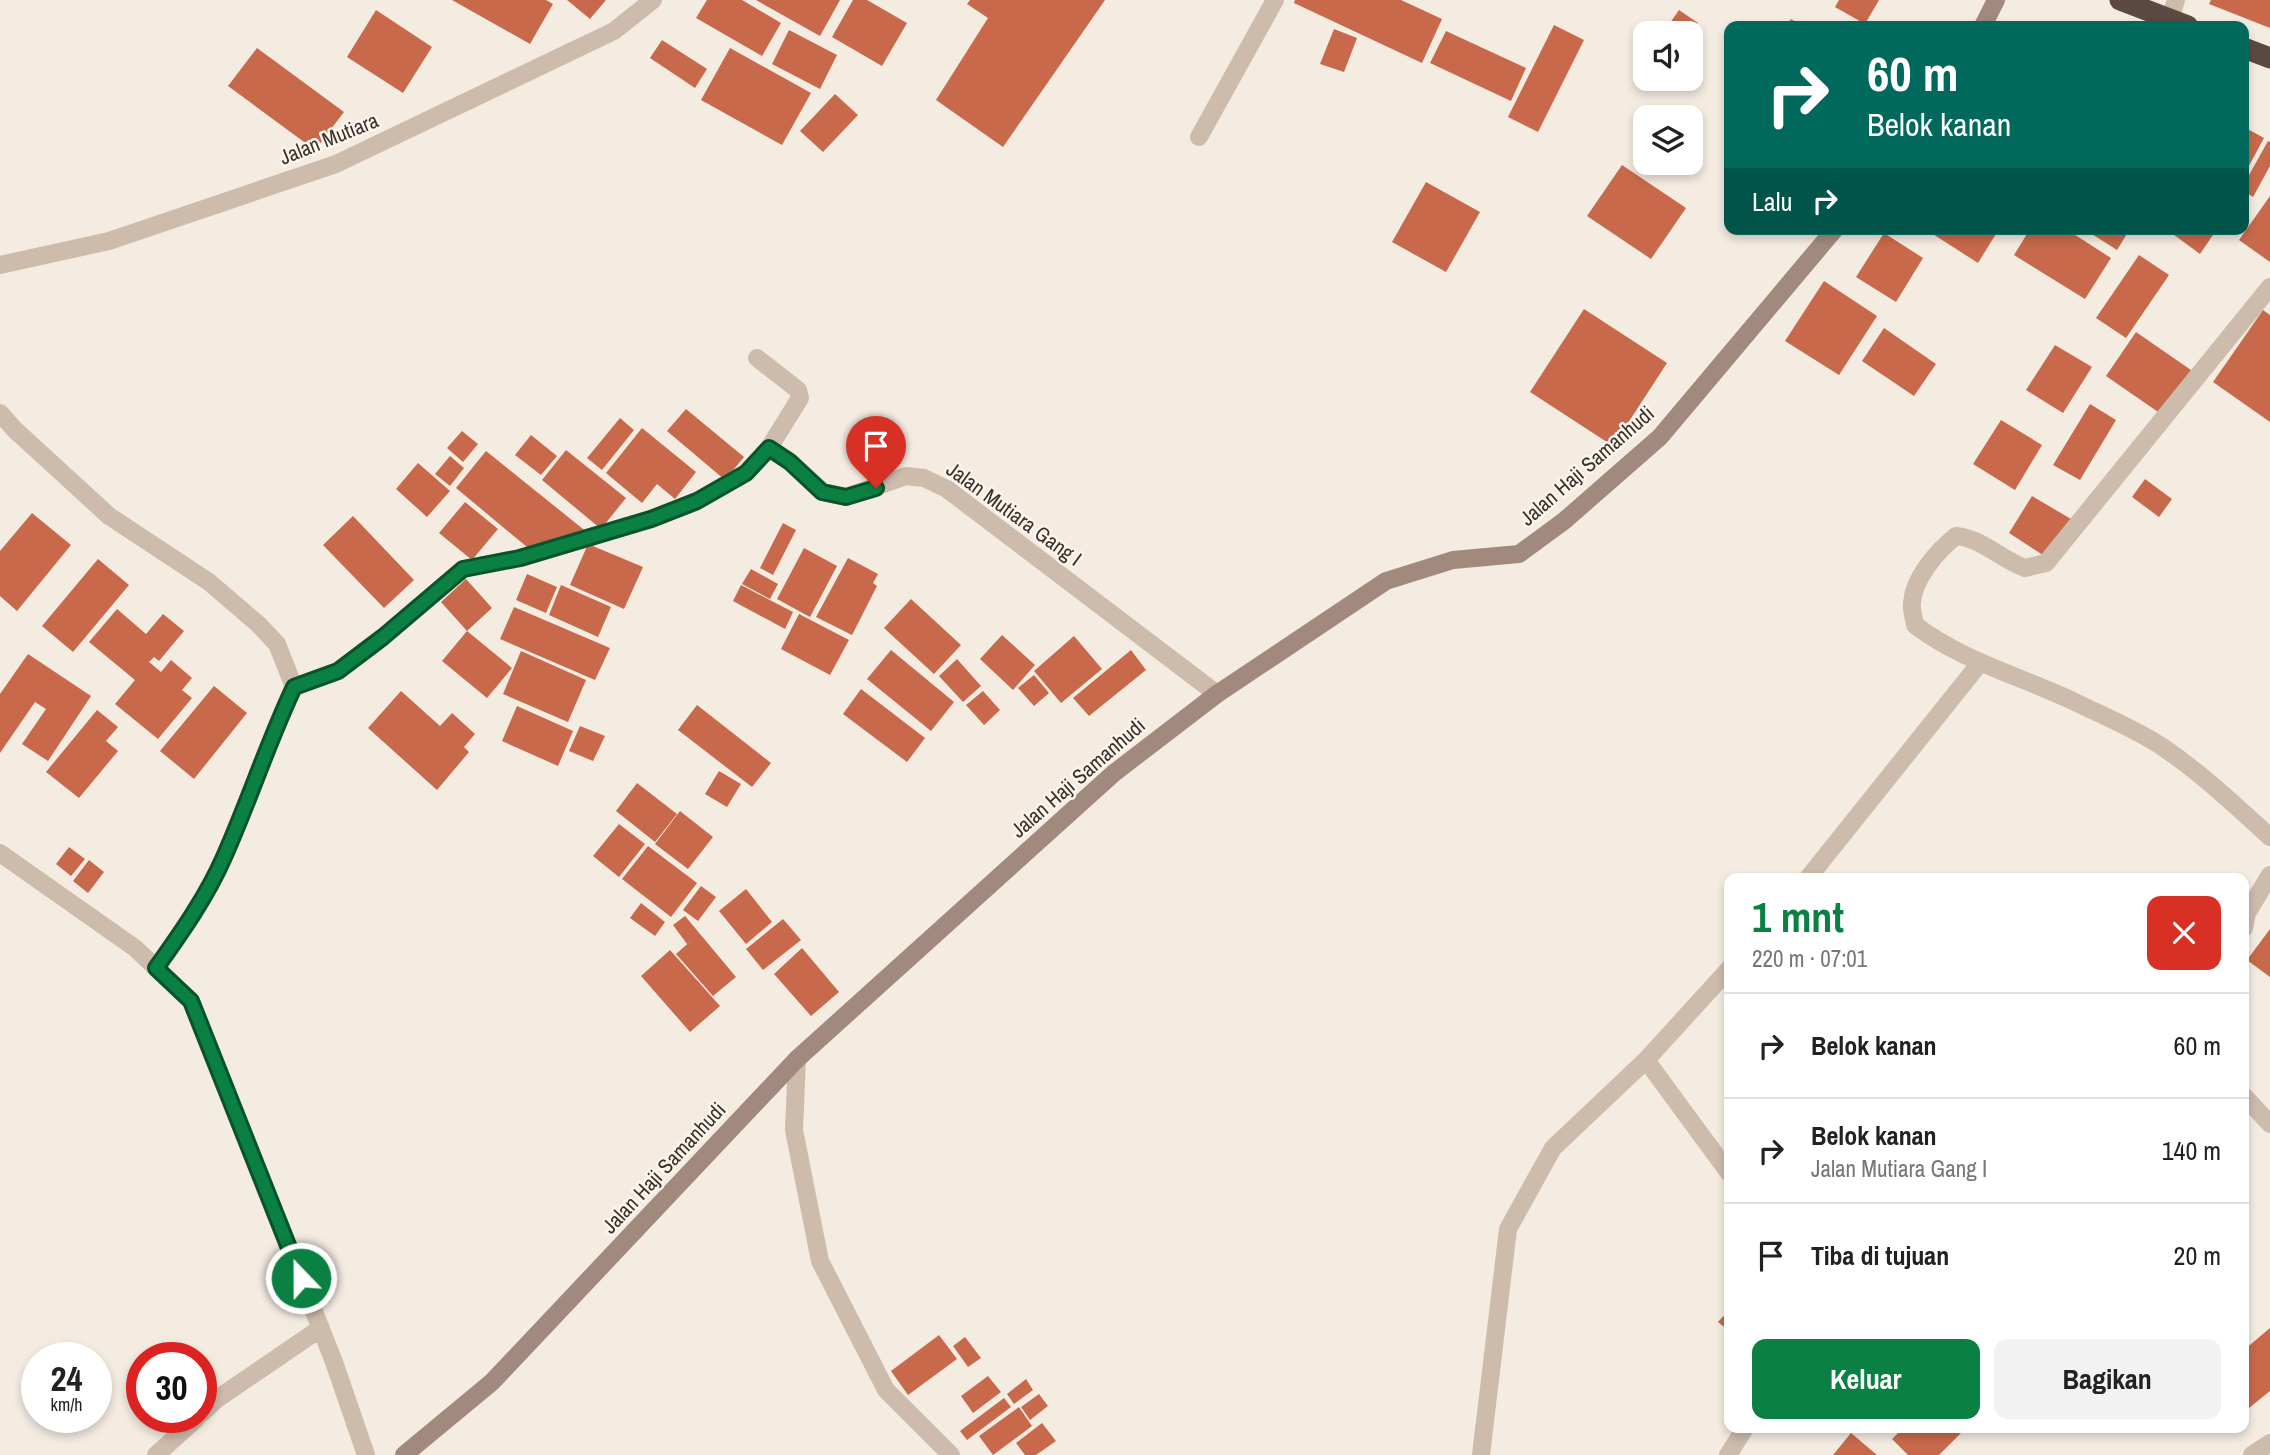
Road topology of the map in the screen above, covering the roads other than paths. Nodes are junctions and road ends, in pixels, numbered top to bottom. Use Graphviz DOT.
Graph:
graph roads {
  1 [pos="653,0"];
  2 [pos="1275,0"];
  3 [pos="1996,0"];
  4 [pos="2120,0"];
  5 [pos="2178,15"];
  6 [pos="1986,21"];
  7 [pos="2249,50"];
  8 [pos="2270,58"];
  9 [pos="1199,137"];
  10 [pos="1830,235"];
  11 [pos="0,265"];
  12 [pos="2270,287"];
  13 [pos="757,358"];
  14 [pos="0,413"];
  15 [pos="769,448"];
  16 [pos="1980,663"];
  17 [pos="294,687"];
  18 [pos="1217,694"];
  19 [pos="2270,837"];
  20 [pos="0,853"];
  21 [pos="1812,873"];
  22 [pos="2270,875"];
  23 [pos="2249,910"];
  24 [pos="156,968"];
  25 [pos="1724,974"];
  26 [pos="797,1059"];
  27 [pos="1646,1060"];
  28 [pos="2249,1102"];
  29 [pos="2270,1124"];
  30 [pos="1724,1166"];
  31 [pos="321,1328"];
  32 [pos="217,1399"];
  33 [pos="180,1433"];
  34 [pos="1742,1433"];
  35 [pos="2270,1443"];
  36 [pos="156,1455"];
  37 [pos="366,1455"];
  38 [pos="404,1455"];
  39 [pos="951,1455"];
  40 [pos="1481,1455"];
  41 [pos="1728,1455"];
  42 [pos="2252,1455"];
  1 -- 11 [label="street, Jalan Mutiara"];
  2 -- 9 [label="street"];
  3 -- 6 [label="street"];
  4 -- 5 [label="highway"];
  7 -- 8 [label="highway"];
  10 -- 18 [label="street, Jalan Haji Samanhudi"];
  12 -- 16 [label="street"];
  13 -- 15 [label="street"];
  14 -- 17 [label="street"];
  15 -- 17 [label="street"];
  15 -- 18 [label="street, Jalan Mutiara Gang I"];
  16 -- 19 [label="street"];
  16 -- 21 [label="street"];
  17 -- 24 [label="street"];
  18 -- 26 [label="street, Jalan Haji Samanhudi"];
  20 -- 24 [label="street"];
  22 -- 23 [label="street"];
  24 -- 31 [label="street"];
  25 -- 27 [label="street"];
  26 -- 38 [label="street, Jalan Haji Samanhudi"];
  26 -- 39 [label="street"];
  27 -- 30 [label="street"];
  27 -- 40 [label="street"];
  28 -- 29 [label="street"];
  31 -- 32 [label="street"];
  31 -- 37 [label="street"];
  33 -- 36 [label="street"];
  34 -- 41 [label="street"];
  35 -- 42 [label="street"];
}
